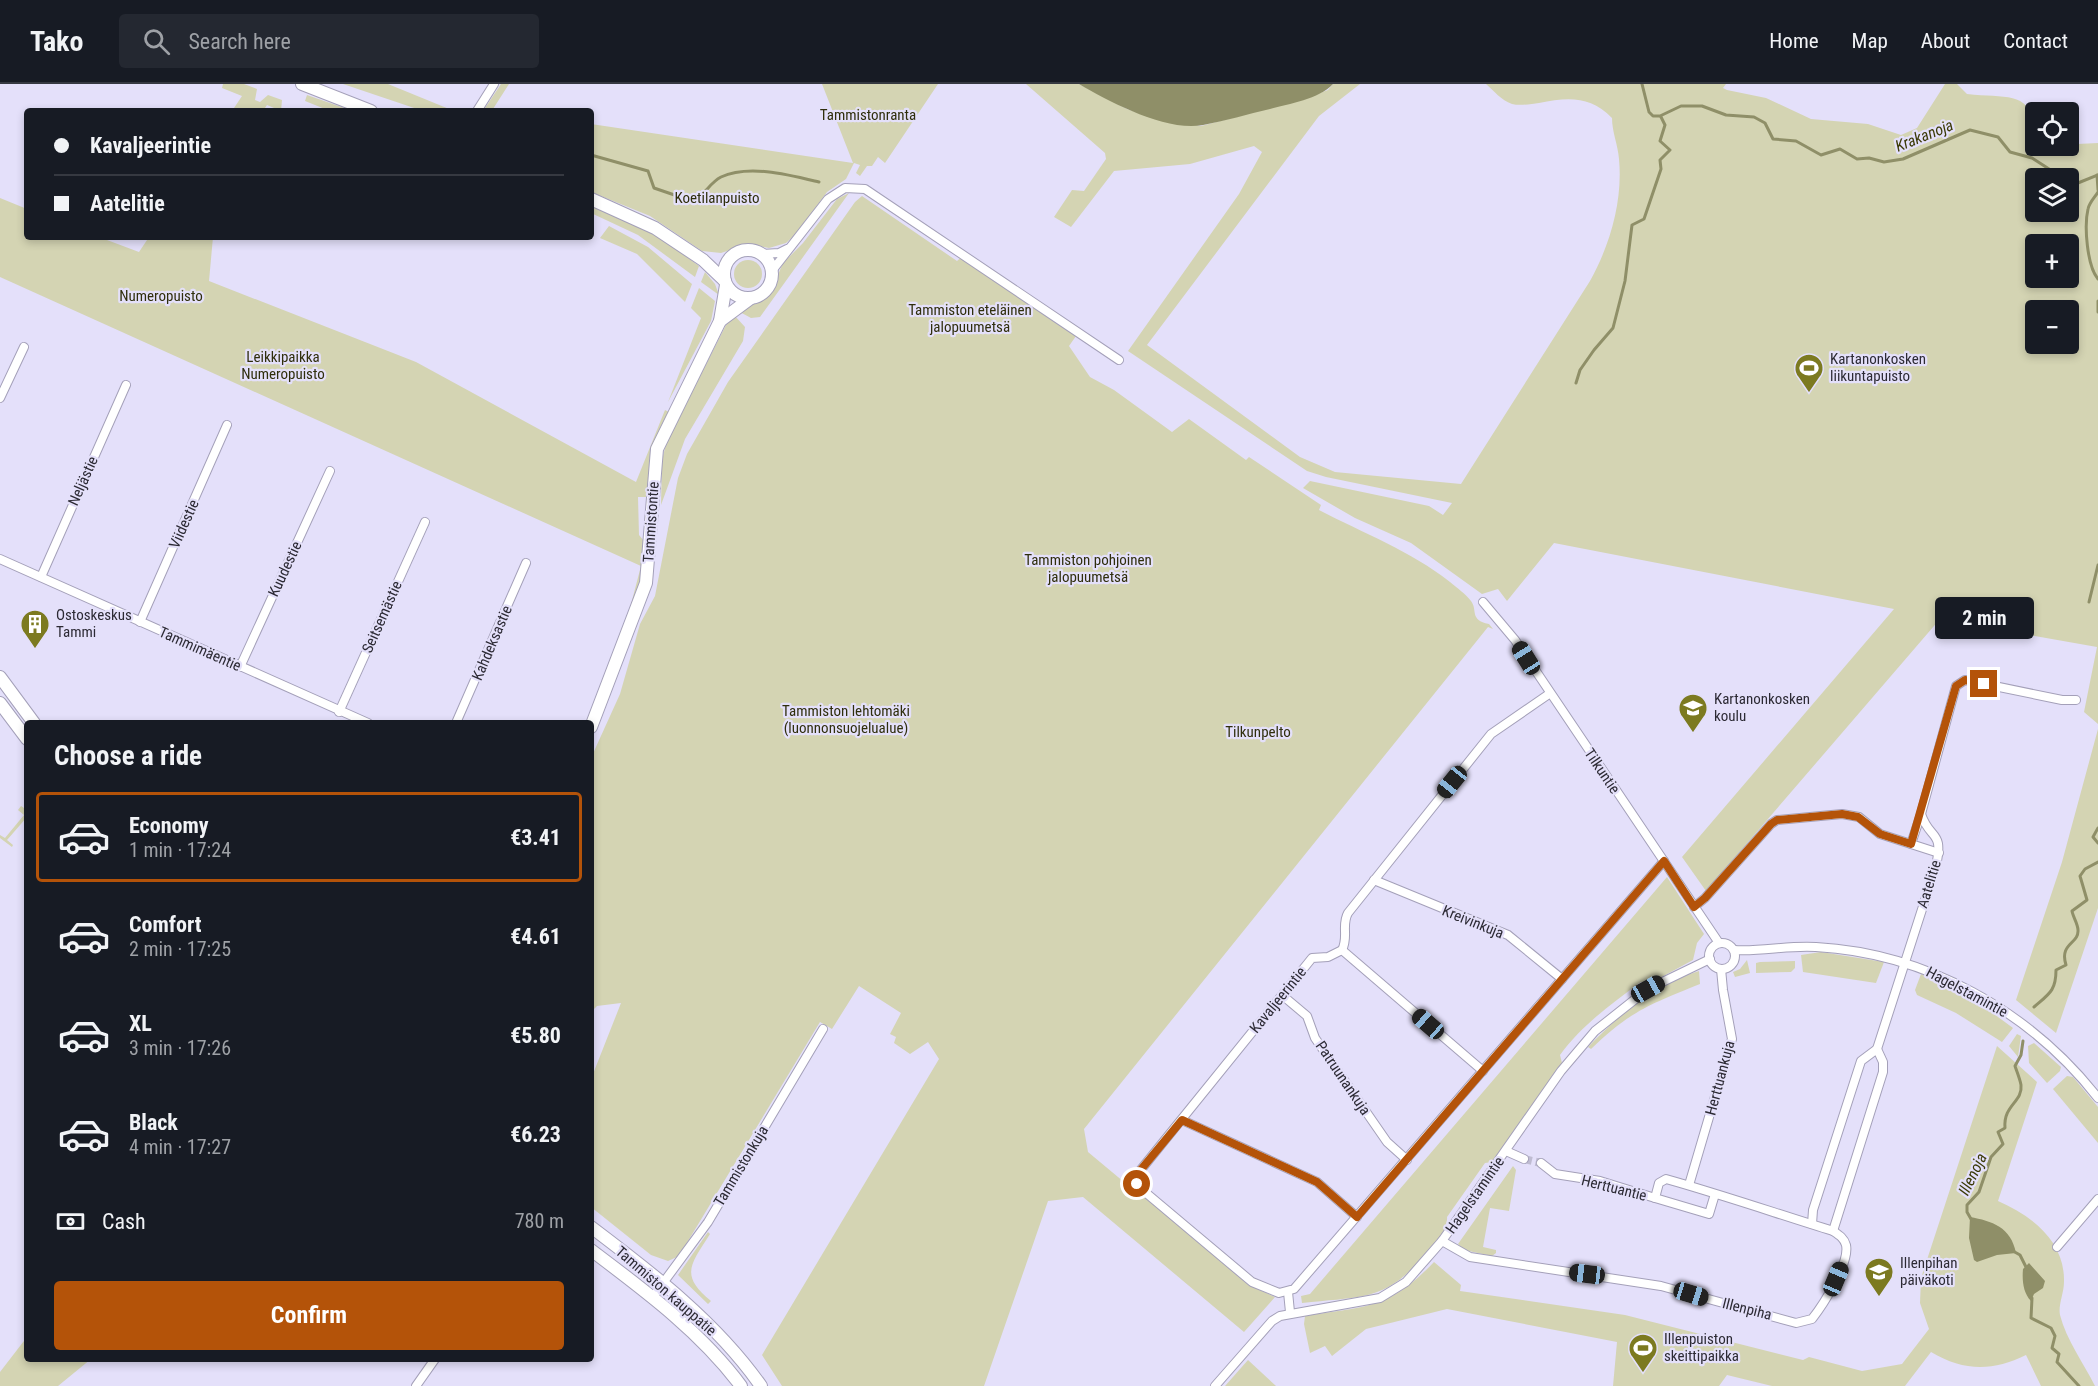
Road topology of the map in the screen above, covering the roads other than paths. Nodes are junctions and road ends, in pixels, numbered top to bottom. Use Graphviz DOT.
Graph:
graph roads {
  1 [pos="302,84"];
  2 [pos="494,84"];
  3 [pos="363,108"];
  4 [pos="479,108"];
  5 [pos="594,200"];
  6 [pos="790,248"];
  7 [pos="760,254"];
  8 [pos="730,258"];
  9 [pos="703,260"];
  10 [pos="771,272"];
  11 [pos="725,283"];
  12 [pos="751,298"];
  13 [pos="720,321"];
  14 [pos="24,347"];
  15 [pos="1119,360"];
  16 [pos="126,385"];
  17 [pos="0,398"];
  18 [pos="227,425"];
  19 [pos="330,471"];
  20 [pos="424,522"];
  21 [pos="0,559"];
  22 [pos="526,564"];
  23 [pos="41,577"];
  24 [pos="1483,602"];
  25 [pos="140,622"];
  26 [pos="240,667"];
  27 [pos="0,677"];
  28 [pos="1549,694"];
  29 [pos="2076,700"];
  30 [pos="0,703"];
  31 [pos="339,712"];
  32 [pos="32,720"];
  33 [pos="360,720"];
  34 [pos="457,720"];
  35 [pos="594,720"];
  36 [pos="24,735"];
  37 [pos="1920,814"];
  38 [pos="1911,844"];
  39 [pos="1939,853"];
  40 [pos="1664,861"];
  41 [pos="1374,880"];
  42 [pos="1694,907"];
  43 [pos="1719,943"];
  44 [pos="1342,950"];
  45 [pos="1734,950"];
  46 [pos="1710,959"];
  47 [pos="1905,963"];
  48 [pos="1721,969"];
  49 [pos="1562,979"];
  50 [pos="1282,995"];
  51 [pos="824,1029"];
  52 [pos="1877,1049"];
  53 [pos="1483,1071"];
  54 [pos="2098,1098"];
  55 [pos="1182,1120"];
  56 [pos="1506,1151"];
  57 [pos="1524,1159"];
  58 [pos="1407,1160"];
  59 [pos="1540,1164"];
  60 [pos="1689,1185"];
  61 [pos="1715,1194"];
  62 [pos="1655,1198"];
  63 [pos="2098,1199"];
  64 [pos="1357,1217"];
  65 [pos="1812,1224"];
  66 [pos="594,1229"];
  67 [pos="1833,1232"];
  68 [pos="1442,1241"];
  69 [pos="2057,1247"];
  70 [pos="594,1252"];
  71 [pos="663,1284"];
  72 [pos="1288,1292"];
  73 [pos="652,1298"];
  74 [pos="1290,1312"];
  75 [pos="433,1362"];
  76 [pos="416,1386"];
  77 [pos="741,1386"];
  78 [pos="761,1386"];
  79 [pos="1215,1386"];
  1 -- 3 [label="street"];
  2 -- 4 [label="street"];
  5 -- 9 [label="street"];
  6 -- 7 [label="street"];
  6 -- 10 [label="street"];
  6 -- 15 [label="street"];
  7 -- 8 [label="street"];
  7 -- 10 [label="street"];
  8 -- 9 [label="street"];
  8 -- 11 [label="street"];
  9 -- 11 [label="street"];
  10 -- 12 [label="street"];
  11 -- 12 [label="street"];
  11 -- 13 [label="street, Tammistontie"];
  12 -- 13 [label="street, Tammistontie"];
  13 -- 35 [label="street, Tammistontie"];
  14 -- 17 [label="street"];
  16 -- 23 [label="street, Neljästie"];
  18 -- 25 [label="street, Viidestie"];
  19 -- 26 [label="street, Kuudestie"];
  20 -- 31 [label="street, Seitsemästie"];
  21 -- 23 [label="street, Tammimäentie"];
  22 -- 34 [label="street, Kahdeksastie"];
  23 -- 25 [label="street, Tammimäentie"];
  24 -- 28 [label="street, Tilkuntie"];
  25 -- 26 [label="street, Tammimäentie"];
  26 -- 31 [label="street, Tammimäentie"];
  27 -- 32 [label="street"];
  28 -- 40 [label="street, Tilkuntie"];
  28 -- 41 [label="street"];
  29 -- 37 [label="street"];
  30 -- 36 [label="street"];
  31 -- 33 [label="street, Tammimäentie"];
  37 -- 38 [label="street"];
  37 -- 39 [label="street, Aatelitie"];
  38 -- 39 [label="street"];
  38 -- 42 [label="street"];
  39 -- 47 [label="street, Aatelitie"];
  40 -- 42 [label="street, Tilkuntie"];
  40 -- 49 [label="street"];
  41 -- 44 [label="street"];
  41 -- 49 [label="street, Kreivinkuja"];
  42 -- 43 [label="street, Tilkuntie"];
  43 -- 45 [label="street"];
  43 -- 46 [label="street"];
  44 -- 50 [label="street, Kavaljeerintie"];
  44 -- 53 [label="street"];
  45 -- 47 [label="street, Hagelstamintie"];
  45 -- 48 [label="street"];
  46 -- 48 [label="street"];
  46 -- 56 [label="street, Hagelstamintie"];
  47 -- 52 [label="street"];
  47 -- 54 [label="street, Hagelstamintie"];
  48 -- 60 [label="street, Herttuankuja"];
  49 -- 53 [label="street"];
  50 -- 55 [label="street, Kavaljeerintie"];
  50 -- 58 [label="street, Patruunankuja"];
  51 -- 71 [label="street, Tammistonkuja"];
  52 -- 65 [label="street"];
  52 -- 67 [label="street"];
  53 -- 58 [label="street"];
  55 -- 64 [label="street"];
  55 -- 72 [label="street, Kavaljeerintie"];
  56 -- 57 [label="street"];
  56 -- 68 [label="street, Hagelstamintie"];
  58 -- 64 [label="street"];
  59 -- 62 [label="street, Herttuantie"];
  60 -- 61 [label="street, Herttuantie"];
  60 -- 62 [label="street, Herttuantie"];
  61 -- 62 [label="street, Herttuantie"];
  61 -- 65 [label="street, Herttuantie"];
  63 -- 69 [label="street"];
  64 -- 72 [label="street"];
  65 -- 67 [label="street"];
  66 -- 71 [label="street, Tammiston kauppatie"];
  67 -- 68 [label="street, Illenpiha"];
  68 -- 74 [label="street, Hagelstamintie"];
  70 -- 73 [label="street, Tammiston kauppatie"];
  71 -- 73 [label="street, Tammistonkuja"];
  71 -- 78 [label="street, Tammiston kauppatie"];
  72 -- 74 [label="street"];
  73 -- 77 [label="street, Tammiston kauppatie"];
  74 -- 79 [label="street, Hagelstamintie"];
  75 -- 76 [label="street"];
}
